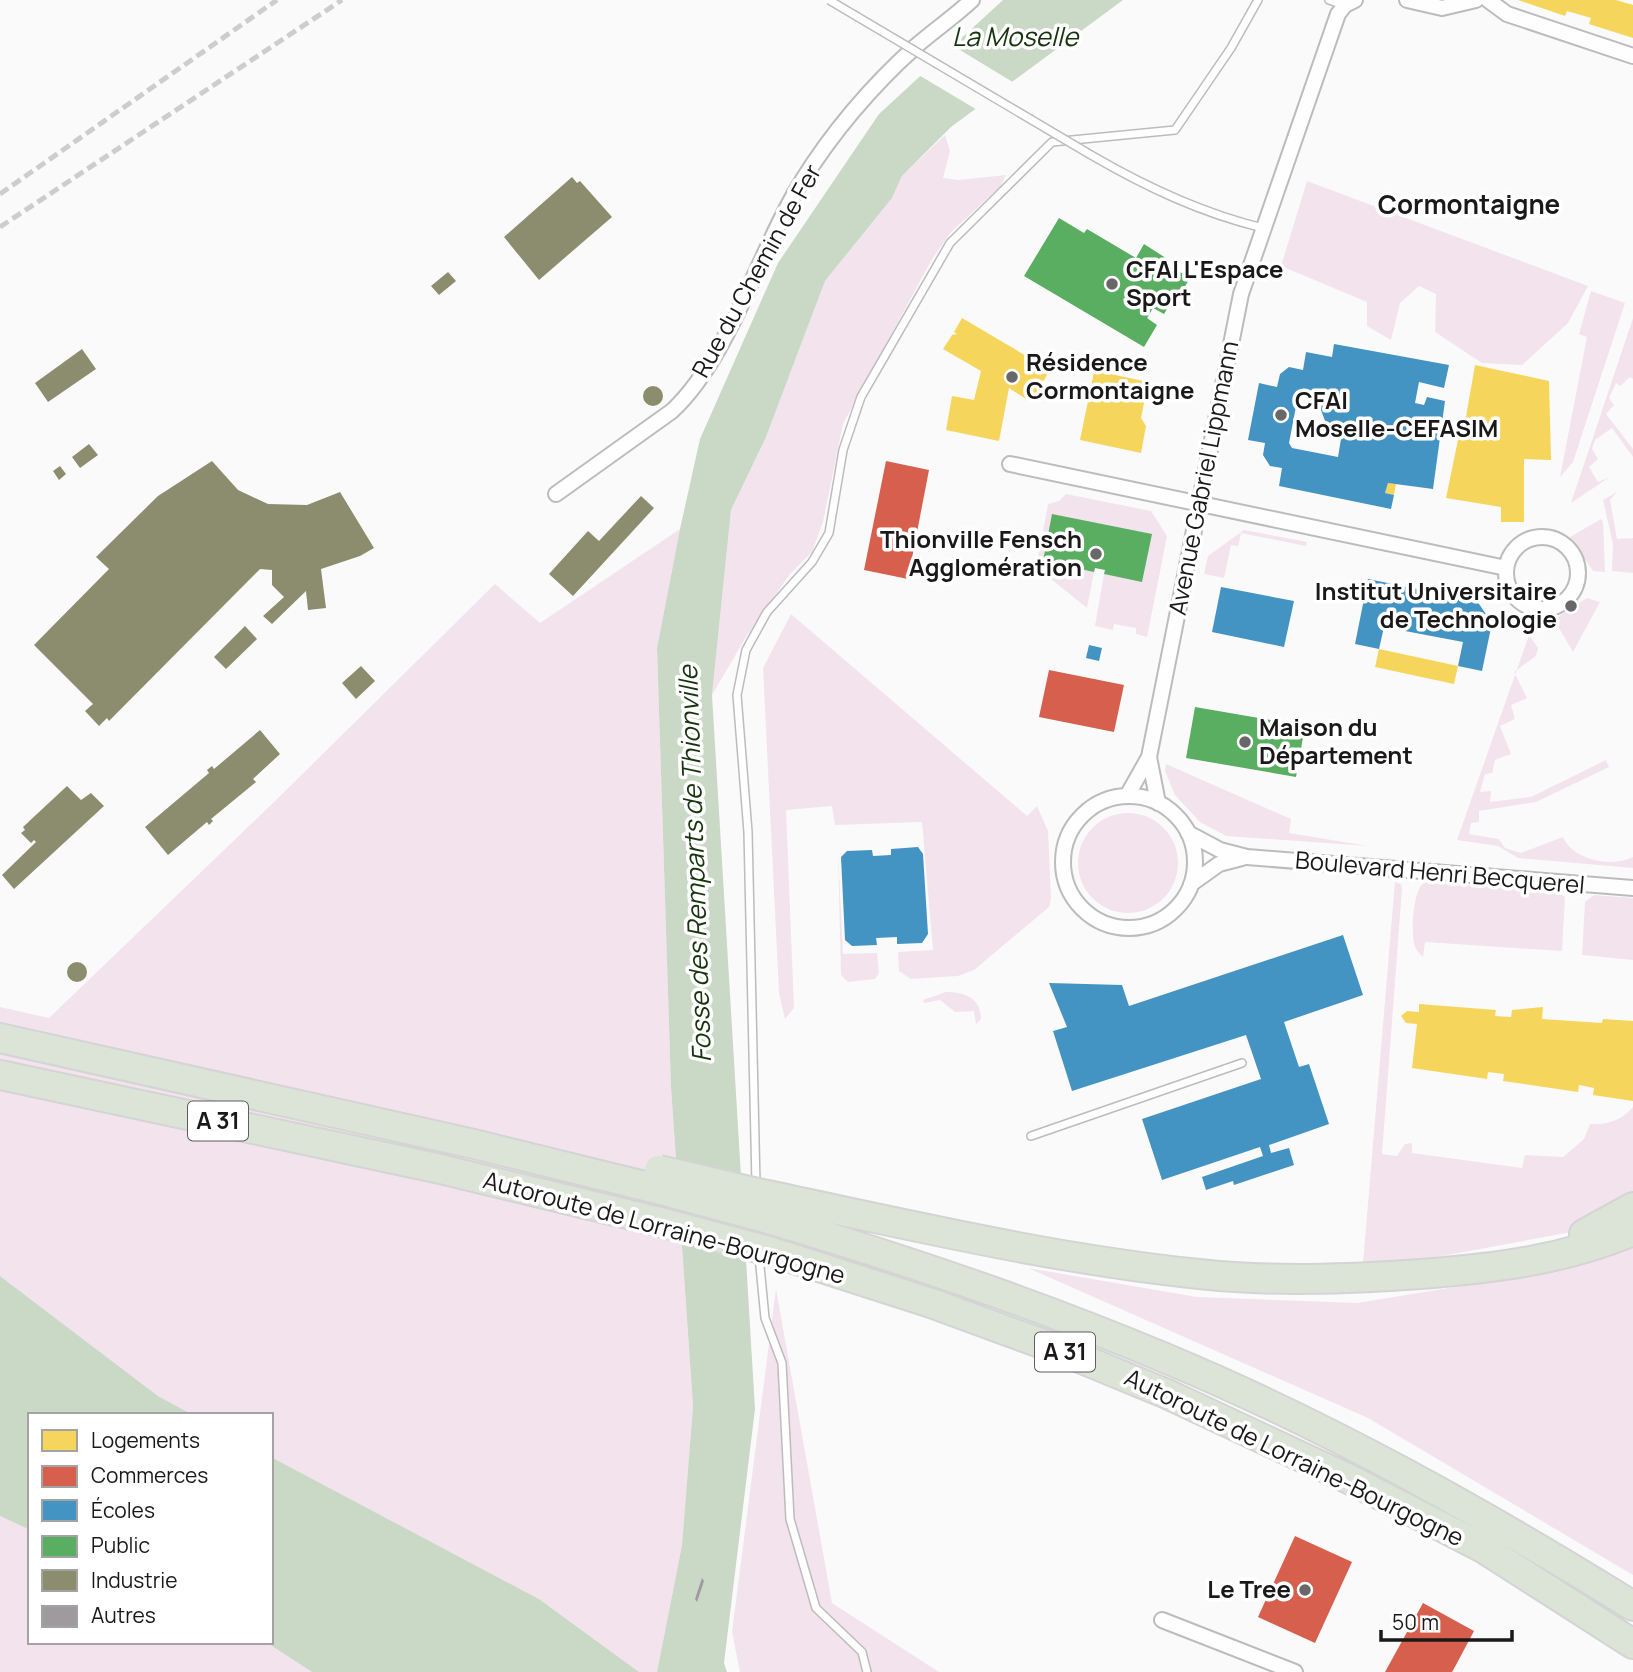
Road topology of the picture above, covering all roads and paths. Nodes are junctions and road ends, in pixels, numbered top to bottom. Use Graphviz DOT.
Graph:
graph roads {
  1 [pos="829,0"];
  2 [pos="972,0"];
  3 [pos="1258,0"];
  4 [pos="1329,0"];
  5 [pos="1407,0"];
  6 [pos="1476,0"];
  7 [pos="1488,0"];
  8 [pos="1350,3"];
  9 [pos="1633,56"];
  10 [pos="1263,228"];
  11 [pos="1010,464"];
  12 [pos="555,494"];
  13 [pos="1199,504"];
  14 [pos="1506,568"];
  15 [pos="1149,757"];
  16 [pos="1127,796"];
  17 [pos="1158,803"];
  18 [pos="1188,832"];
  19 [pos="1247,857"];
  20 [pos="1191,884"];
  21 [pos="1633,888"];
  22 [pos="0,1038"];
  23 [pos="1242,1063"];
  24 [pos="0,1075"];
  25 [pos="1031,1136"];
  26 [pos="1633,1207"];
  27 [pos="764,1227"];
  28 [pos="1633,1231"];
  29 [pos="1415,1274"];
  30 [pos="1351,1480"];
  31 [pos="1633,1606"];
  32 [pos="1162,1620"];
  33 [pos="1633,1644"];
  34 [pos="1633,1658"];
  35 [pos="867,1672"];
  36 [pos="1295,1672"];
  1 -- 10 [label="lane, bridge"];
  2 -- 12 [label="street, Rue du Chemin de Fer"];
  3 -- 27 [label="lane"];
  4 -- 8 [label="lane"];
  5 -- 6 [label="street"];
  7 -- 9 [label="street"];
  8 -- 10 [label="street, Avenue Gabriel Lippmann"];
  10 -- 13 [label="street, Avenue Gabriel Lippmann"];
  11 -- 13 [label="street"];
  13 -- 14 [label="street"];
  13 -- 15 [label="street, Avenue Gabriel Lippmann"];
  14 -- 14 [label="street"];
  15 -- 16 [label="street, Avenue Gabriel Lippmann"];
  15 -- 17 [label="street, Avenue Gabriel Lippmann"];
  16 -- 17 [label="street"];
  16 -- 20 [label="street"];
  17 -- 18 [label="street"];
  18 -- 19 [label="street, Boulevard Henri Becquerel"];
  18 -- 20 [label="street"];
  19 -- 20 [label="street, Boulevard Henri Becquerel"];
  19 -- 21 [label="street, Boulevard Henri Becquerel"];
  22 -- 27 [label="highway, Autoroute de Lorraine-Bourgogne / A 31, bridge"];
  23 -- 25 [label="lane"];
  24 -- 27 [label="highway, Autoroute de Lorraine-Bourgogne / A 31, bridge"];
  26 -- 29 [label="highway"];
  27 -- 29 [label="highway"];
  27 -- 30 [label="highway, Autoroute de Lorraine-Bourgogne / A 31"];
  27 -- 31 [label="highway, Autoroute de Lorraine-Bourgogne / A 31"];
  27 -- 35 [label="lane"];
  28 -- 29 [label="highway"];
  30 -- 33 [label="highway, Autoroute de Lorraine-Bourgogne / A 31"];
  30 -- 34 [label="highway"];
  32 -- 36 [label="street"];
}
